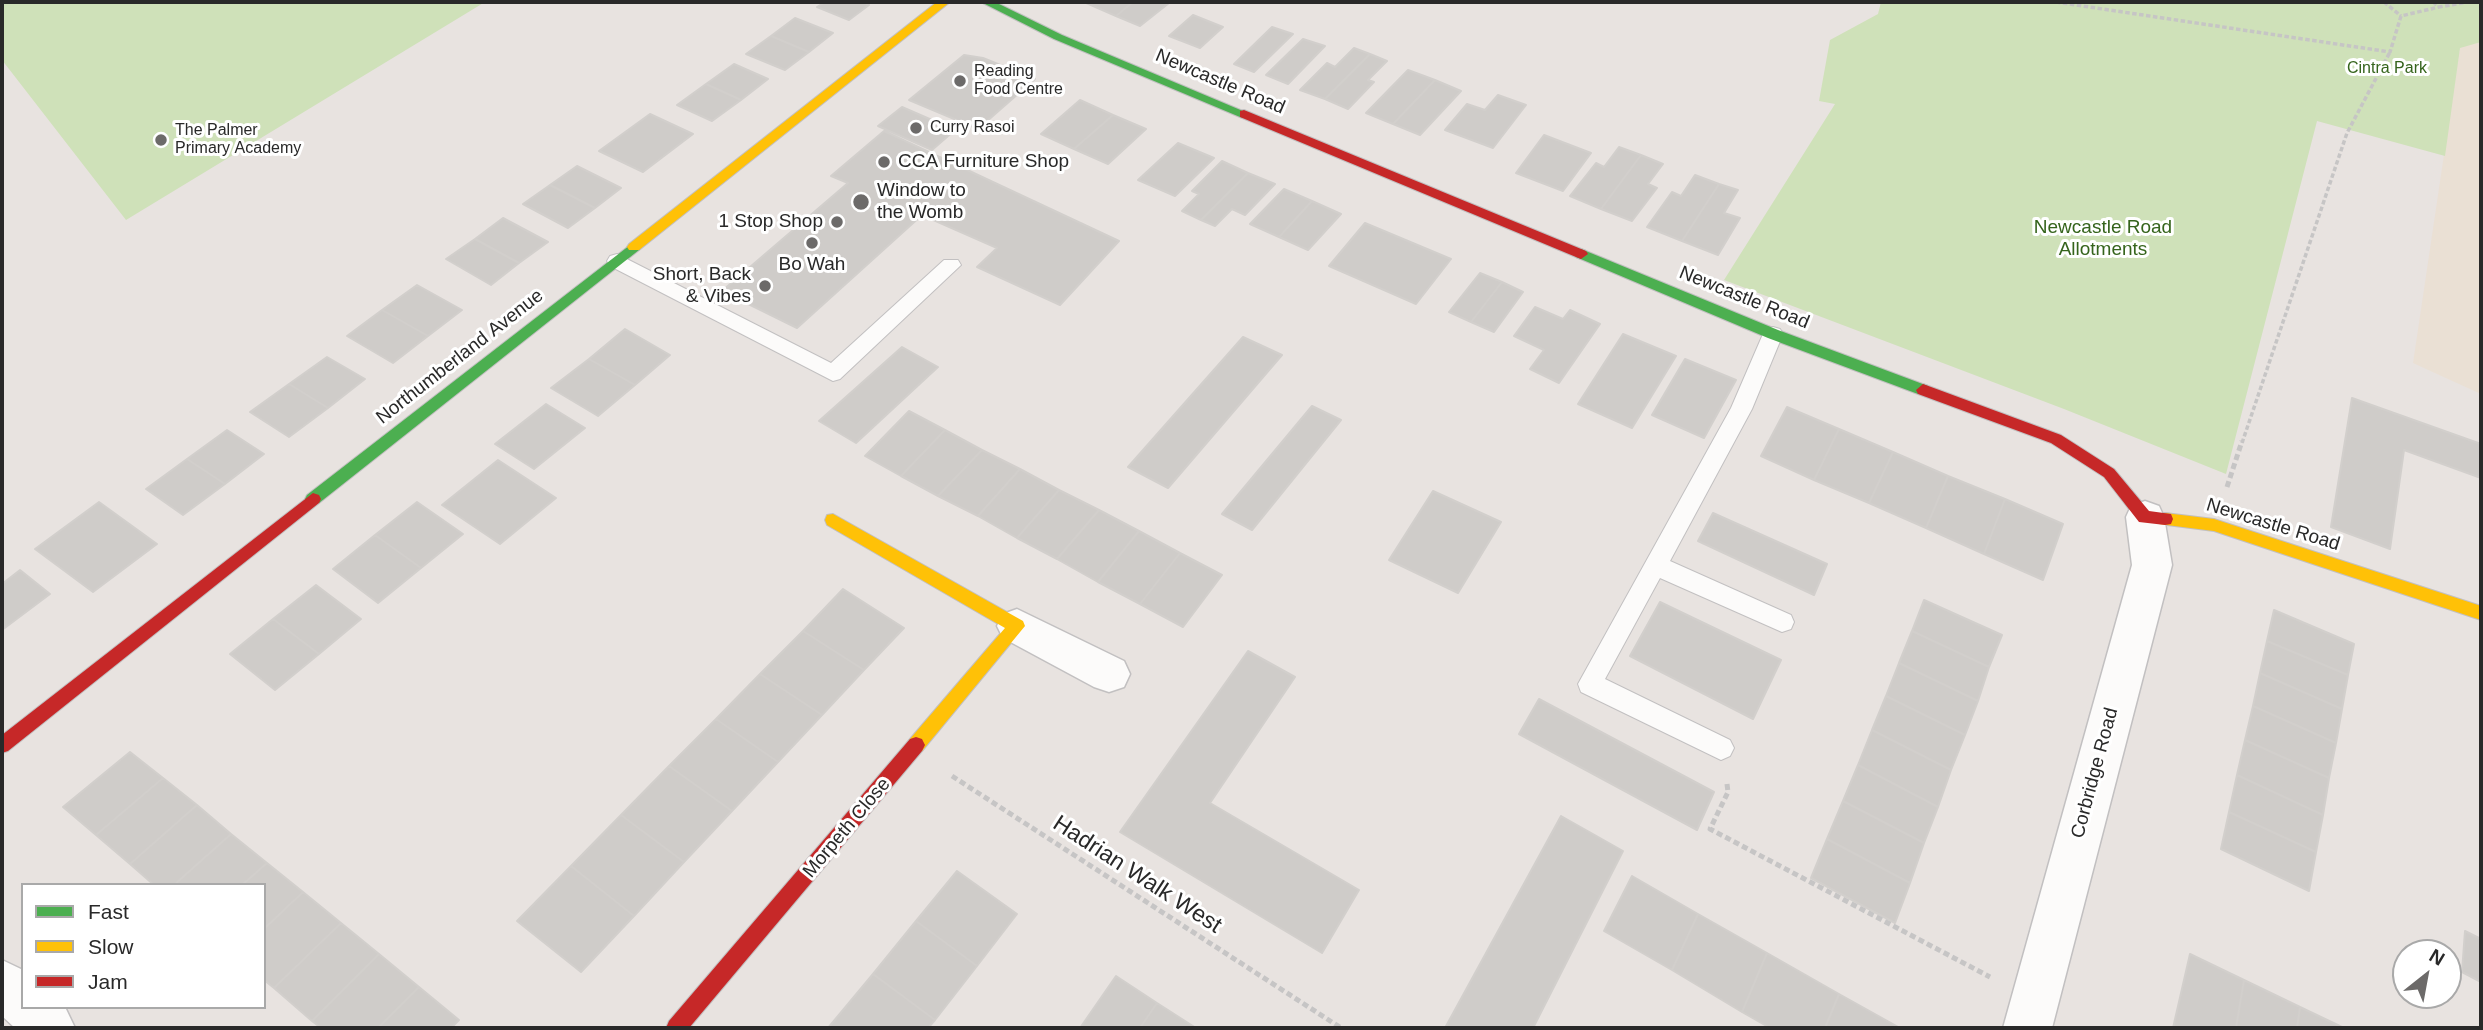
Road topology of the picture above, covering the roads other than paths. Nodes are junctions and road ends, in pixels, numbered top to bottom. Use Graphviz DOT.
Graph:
graph roads {
  1 [pos="944,2"];
  2 [pos="987,2"];
  3 [pos="617,261"];
  4 [pos="951,265"];
  5 [pos="1773,334"];
  6 [pos="2145,517"];
  7 [pos="833,520"];
  8 [pos="1656,565"];
  9 [pos="2481,613"];
  10 [pos="1782,622"];
  11 [pos="1017,626"];
  12 [pos="1109,674"];
  13 [pos="2,746"];
  14 [pos="1721,748"];
  15 [pos="2,984"];
  16 [pos="21,1001"];
  17 [pos="30,1009"];
  18 [pos="2031,1015"];
  19 [pos="51,1028"];
  20 [pos="676,1028"];
  1 -- 3 [label="street, Northumberland Avenue"];
  2 -- 5 [label="street, Newcastle Road"];
  3 -- 4 [label="lane"];
  3 -- 13 [label="street, Northumberland Avenue"];
  5 -- 6 [label="street, Newcastle Road"];
  5 -- 8 [label="lane"];
  6 -- 9 [label="street, Newcastle Road"];
  6 -- 18 [label="street, Corbridge Road"];
  7 -- 11 [label="street"];
  8 -- 10 [label="lane"];
  8 -- 14 [label="lane"];
  11 -- 12 [label="street"];
  11 -- 20 [label="street, Morpeth Close"];
  15 -- 16 [label="street"];
  17 -- 19 [label="street"];
}
